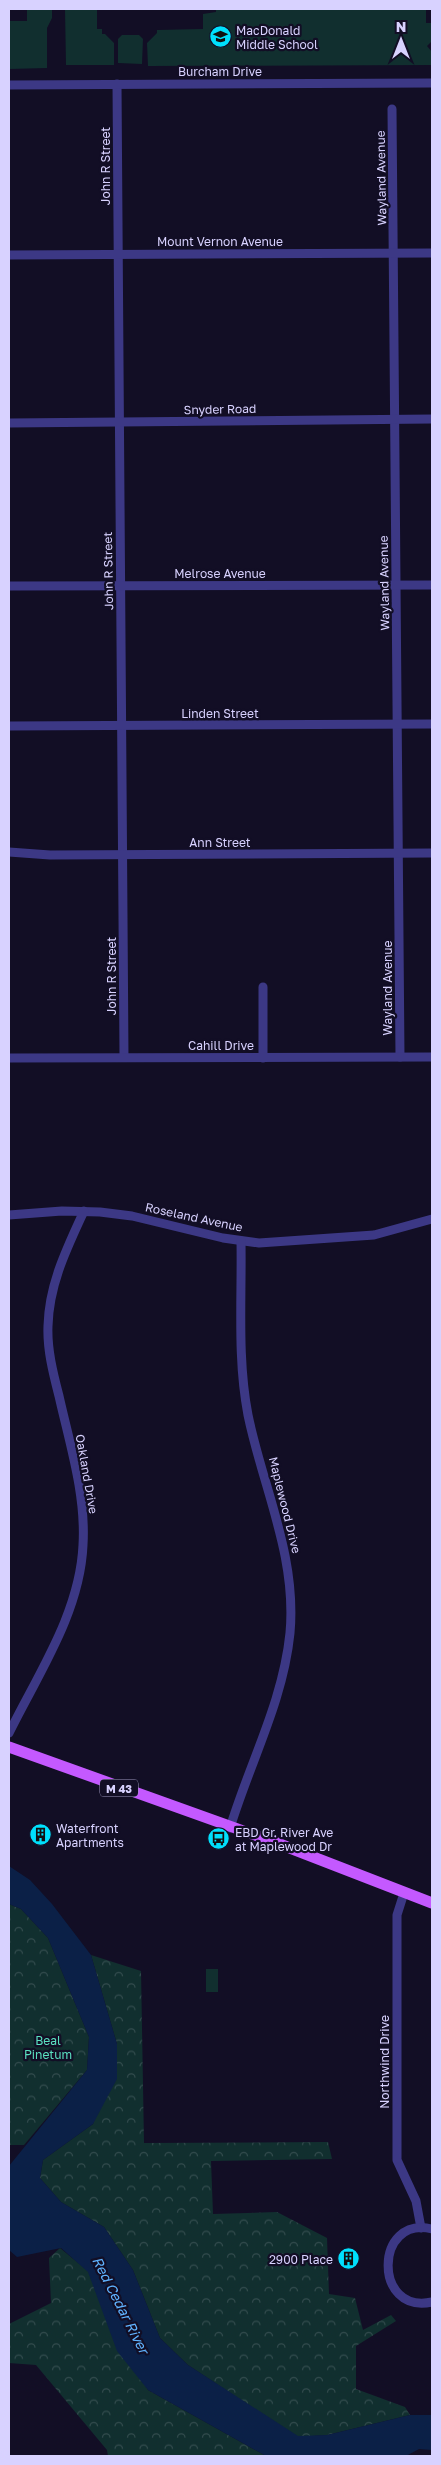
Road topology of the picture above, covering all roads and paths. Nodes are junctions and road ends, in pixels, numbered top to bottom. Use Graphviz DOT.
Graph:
graph roads {
  1 [pos="432,83"];
  2 [pos="117,84"];
  3 [pos="9,85"];
  4 [pos="392,109"];
  5 [pos="432,252"];
  6 [pos="394,253"];
  7 [pos="118,254"];
  8 [pos="9,255"];
  9 [pos="395,419"];
  10 [pos="432,419"];
  11 [pos="119,422"];
  12 [pos="9,423"];
  13 [pos="397,585"];
  14 [pos="432,585"];
  15 [pos="9,586"];
  16 [pos="121,586"];
  17 [pos="398,724"];
  18 [pos="432,724"];
  19 [pos="9,726"];
  20 [pos="122,726"];
  21 [pos="9,852"];
  22 [pos="399,853"];
  23 [pos="432,853"];
  24 [pos="123,854"];
  25 [pos="263,987"];
  26 [pos="400,1057"];
  27 [pos="432,1057"];
  28 [pos="9,1058"];
  29 [pos="124,1058"];
  30 [pos="263,1058"];
  31 [pos="84,1211"];
  32 [pos="9,1215"];
  33 [pos="432,1219"];
  34 [pos="241,1241"];
  35 [pos="9,1733"];
  36 [pos="9,1747"];
  37 [pos="230,1828"];
  38 [pos="404,1893"];
  39 [pos="432,1904"];
  40 [pos="421,2228"];
  41 [pos="432,2229"];
  42 [pos="432,2302"];
  1 -- 2 [label="street, Burcham Drive"];
  2 -- 3 [label="street, Burcham Drive"];
  2 -- 7 [label="street, John R Street"];
  4 -- 6 [label="street, Wayland Avenue"];
  5 -- 6 [label="street, Mount Vernon Avenue"];
  6 -- 7 [label="street, Mount Vernon Avenue"];
  6 -- 9 [label="street, Wayland Avenue"];
  7 -- 8 [label="street, Mount Vernon Avenue"];
  7 -- 11 [label="street, John R Street"];
  9 -- 10 [label="street, Snyder Road"];
  9 -- 11 [label="street, Snyder Road"];
  9 -- 13 [label="street, Wayland Avenue"];
  11 -- 12 [label="street, Snyder Road"];
  11 -- 16 [label="street, John R Street"];
  13 -- 14 [label="street, Melrose Avenue"];
  13 -- 16 [label="street, Melrose Avenue"];
  13 -- 17 [label="street, Wayland Avenue"];
  15 -- 16 [label="street, Melrose Avenue"];
  16 -- 20 [label="street, John R Street"];
  17 -- 18 [label="street, Linden Street"];
  17 -- 20 [label="street, Linden Street"];
  17 -- 22 [label="street, Wayland Avenue"];
  19 -- 20 [label="street, Linden Street"];
  20 -- 24 [label="street, John R Street"];
  21 -- 24 [label="street, Ann Street"];
  22 -- 23 [label="street, Ann Street"];
  22 -- 24 [label="street, Ann Street"];
  22 -- 26 [label="street, Wayland Avenue"];
  24 -- 29 [label="street, John R Street"];
  25 -- 30 [label="street"];
  26 -- 27 [label="street, Cahill Drive"];
  26 -- 30 [label="street, Cahill Drive"];
  28 -- 29 [label="street, Cahill Drive"];
  29 -- 30 [label="street, Cahill Drive"];
  31 -- 32 [label="street, Roseland Avenue"];
  31 -- 34 [label="street, Roseland Avenue"];
  31 -- 35 [label="street, Oakland Drive"];
  33 -- 34 [label="street, Roseland Avenue"];
  34 -- 37 [label="street, Maplewood Drive"];
  36 -- 37 [label="main road, M 43"];
  37 -- 38 [label="main road, M 43"];
  38 -- 39 [label="main road, M 43"];
  38 -- 40 [label="street, Northwind Drive"];
  40 -- 41 [label="street"];
  40 -- 42 [label="street"];
}
